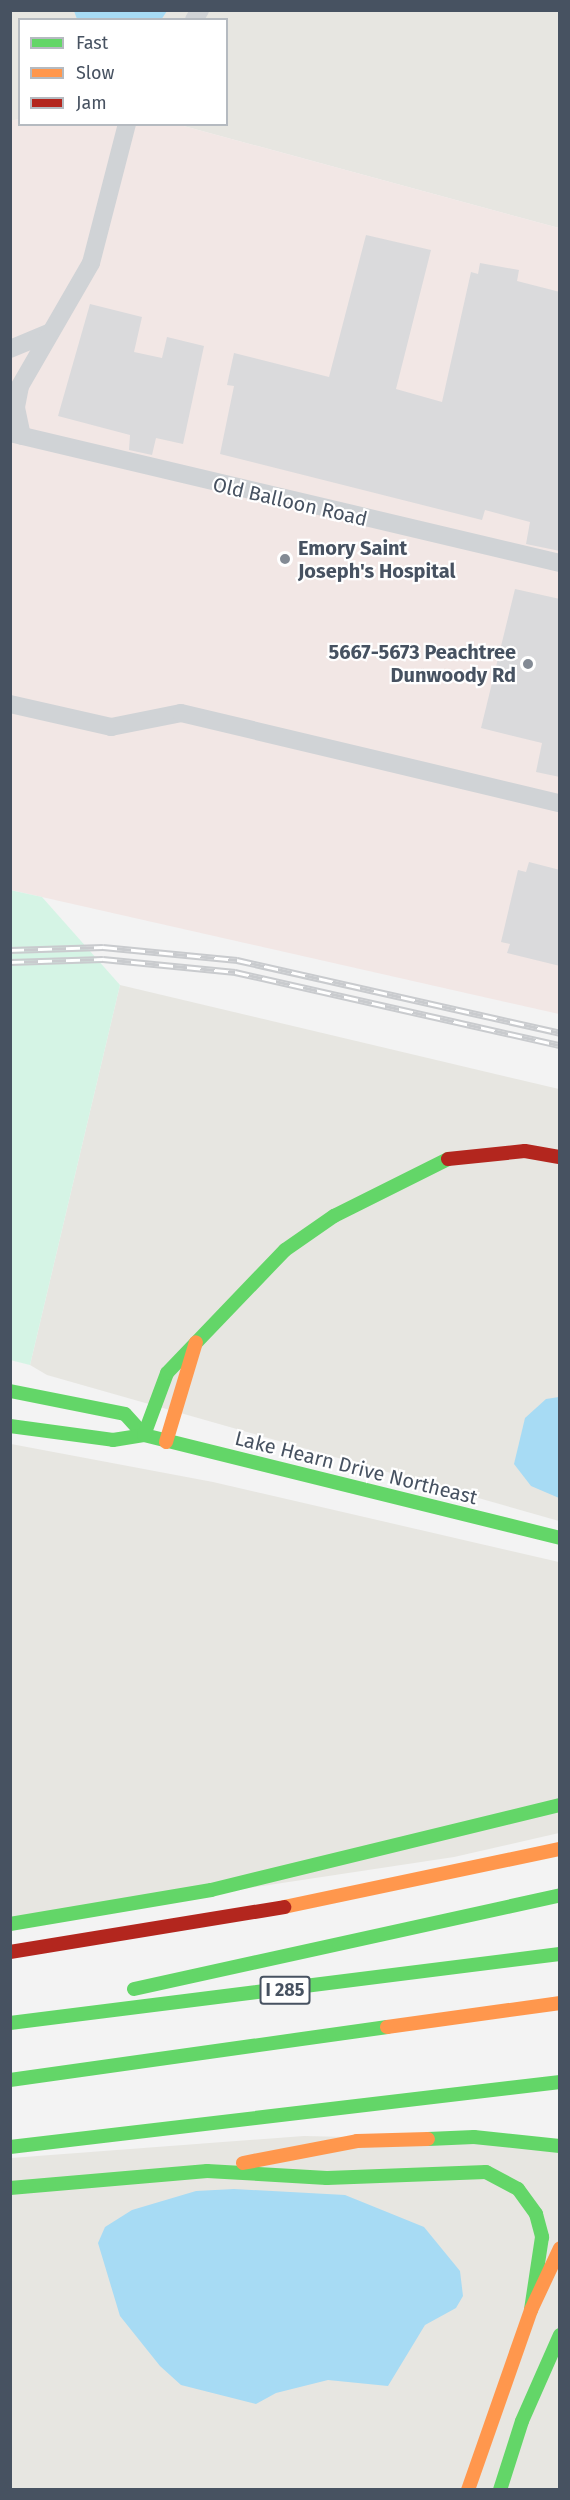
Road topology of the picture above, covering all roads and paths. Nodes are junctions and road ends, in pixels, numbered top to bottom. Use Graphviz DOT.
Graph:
graph roads {
  1 [pos="126,126"];
  2 [pos="51,332"];
  3 [pos="10,349"];
  4 [pos="16,434"];
  5 [pos="560,563"];
  6 [pos="10,704"];
  7 [pos="560,803"];
  8 [pos="560,1157"];
  9 [pos="196,1340"];
  10 [pos="10,1391"];
  11 [pos="10,1426"];
  12 [pos="144,1435"];
  13 [pos="166,1442"];
  14 [pos="560,1538"];
  15 [pos="560,1805"];
  16 [pos="528,1839"];
  17 [pos="560,1849"];
  18 [pos="560,1894"];
  19 [pos="10,1924"];
  20 [pos="95,1938"];
  21 [pos="10,1952"];
  22 [pos="560,1954"];
  23 [pos="123,1991"];
  24 [pos="83,1998"];
  25 [pos="560,2003"];
  26 [pos="26,2021"];
  27 [pos="10,2023"];
  28 [pos="10,2079"];
  29 [pos="560,2082"];
  30 [pos="560,2146"];
  31 [pos="10,2147"];
  32 [pos="207,2171"];
  33 [pos="10,2188"];
  34 [pos="560,2248"];
  35 [pos="531,2310"];
  36 [pos="560,2335"];
  37 [pos="468,2490"];
  38 [pos="500,2490"];
  1 -- 2 [label="street"];
  2 -- 3 [label="street"];
  2 -- 4 [label="street"];
  4 -- 5 [label="street, Old Balloon Road"];
  6 -- 7 [label="street"];
  8 -- 9 [label="main road"];
  9 -- 12 [label="main road"];
  9 -- 13 [label="main road"];
  10 -- 12 [label="main road, Lake Hearn Drive Northeast"];
  11 -- 12 [label="main road, Lake Hearn Drive Northeast"];
  12 -- 13 [label="main road, Lake Hearn Drive Northeast"];
  13 -- 14 [label="main road, Lake Hearn Drive Northeast"];
  15 -- 19 [label="main road"];
  16 -- 20 [label="main road"];
  17 -- 20 [label="main road"];
  18 -- 23 [label="main road"];
  20 -- 21 [label="main road"];
  22 -- 26 [label="main road, I 285"];
  24 -- 26 [label="main road"];
  25 -- 28 [label="main road"];
  26 -- 27 [label="main road, I 285"];
  29 -- 31 [label="main road"];
  30 -- 32 [label="main road"];
  32 -- 33 [label="main road"];
  32 -- 35 [label="main road"];
  34 -- 35 [label="main road"];
  35 -- 37 [label="main road"];
  36 -- 38 [label="main road"];
}
